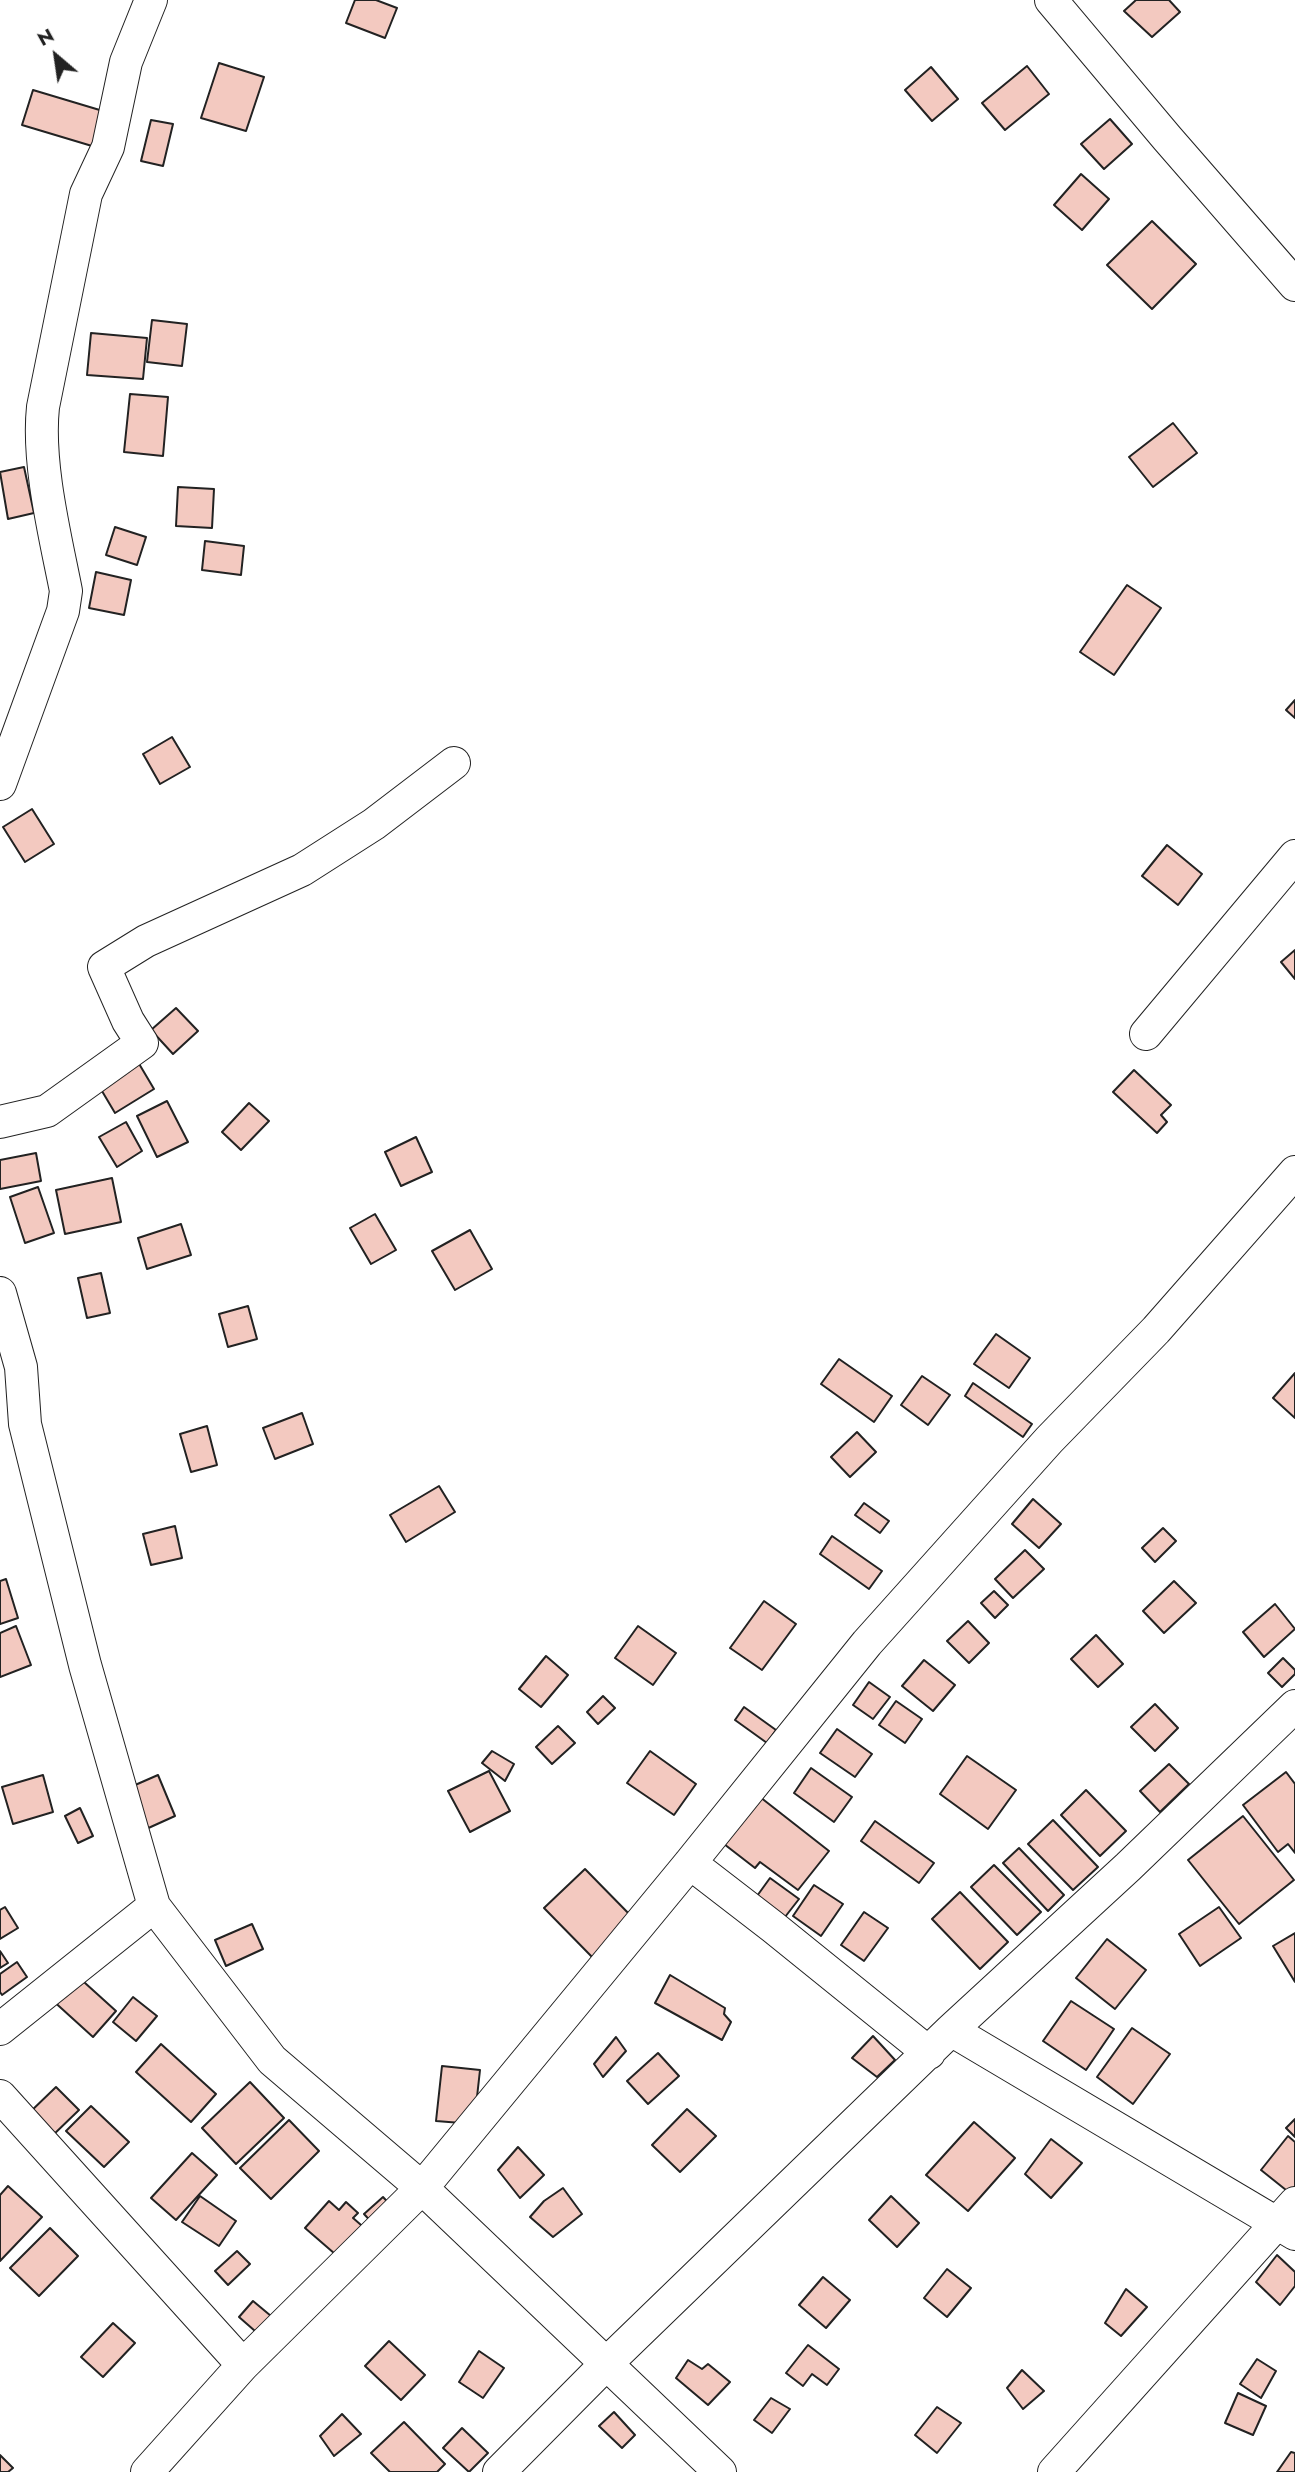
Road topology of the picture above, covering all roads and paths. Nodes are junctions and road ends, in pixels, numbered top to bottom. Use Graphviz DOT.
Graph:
graph roads {
  1 [pos="151,0"];
  2 [pos="1051,0"];
  3 [pos="1295,285"];
  4 [pos="454,764"];
  5 [pos="0,784"];
  6 [pos="1295,856"];
  7 [pos="1146,1034"];
  8 [pos="0,1122"];
  9 [pos="1295,1172"];
  10 [pos="0,1293"];
  11 [pos="12,1427"];
  12 [pos="1295,1706"];
  13 [pos="690,1863"];
  14 [pos="154,1906"];
  15 [pos="0,2029"];
  16 [pos="951,2030"];
  17 [pos="929,2053"];
  18 [pos="0,2096"];
  19 [pos="422,2188"];
  20 [pos="1289,2219"];
  21 [pos="608,2362"];
  22 [pos="243,2365"];
  23 [pos="147,2472"];
  24 [pos="499,2472"];
  25 [pos="720,2472"];
  26 [pos="1054,2472"];
  1 -- 5 [label="street"];
  2 -- 3 [label="street"];
  4 -- 8 [label="street"];
  6 -- 7 [label="street"];
  9 -- 13 [label="street"];
  10 -- 11 [label="street"];
  11 -- 14 [label="street"];
  12 -- 16 [label="street"];
  13 -- 17 [label="street"];
  13 -- 19 [label="street"];
  14 -- 15 [label="street"];
  14 -- 19 [label="street"];
  16 -- 17 [label="street"];
  16 -- 20 [label="street"];
  17 -- 21 [label="street"];
  18 -- 22 [label="street"];
  19 -- 21 [label="street"];
  19 -- 22 [label="street"];
  20 -- 26 [label="street"];
  21 -- 24 [label="street"];
  21 -- 25 [label="street"];
  22 -- 23 [label="street"];
}
